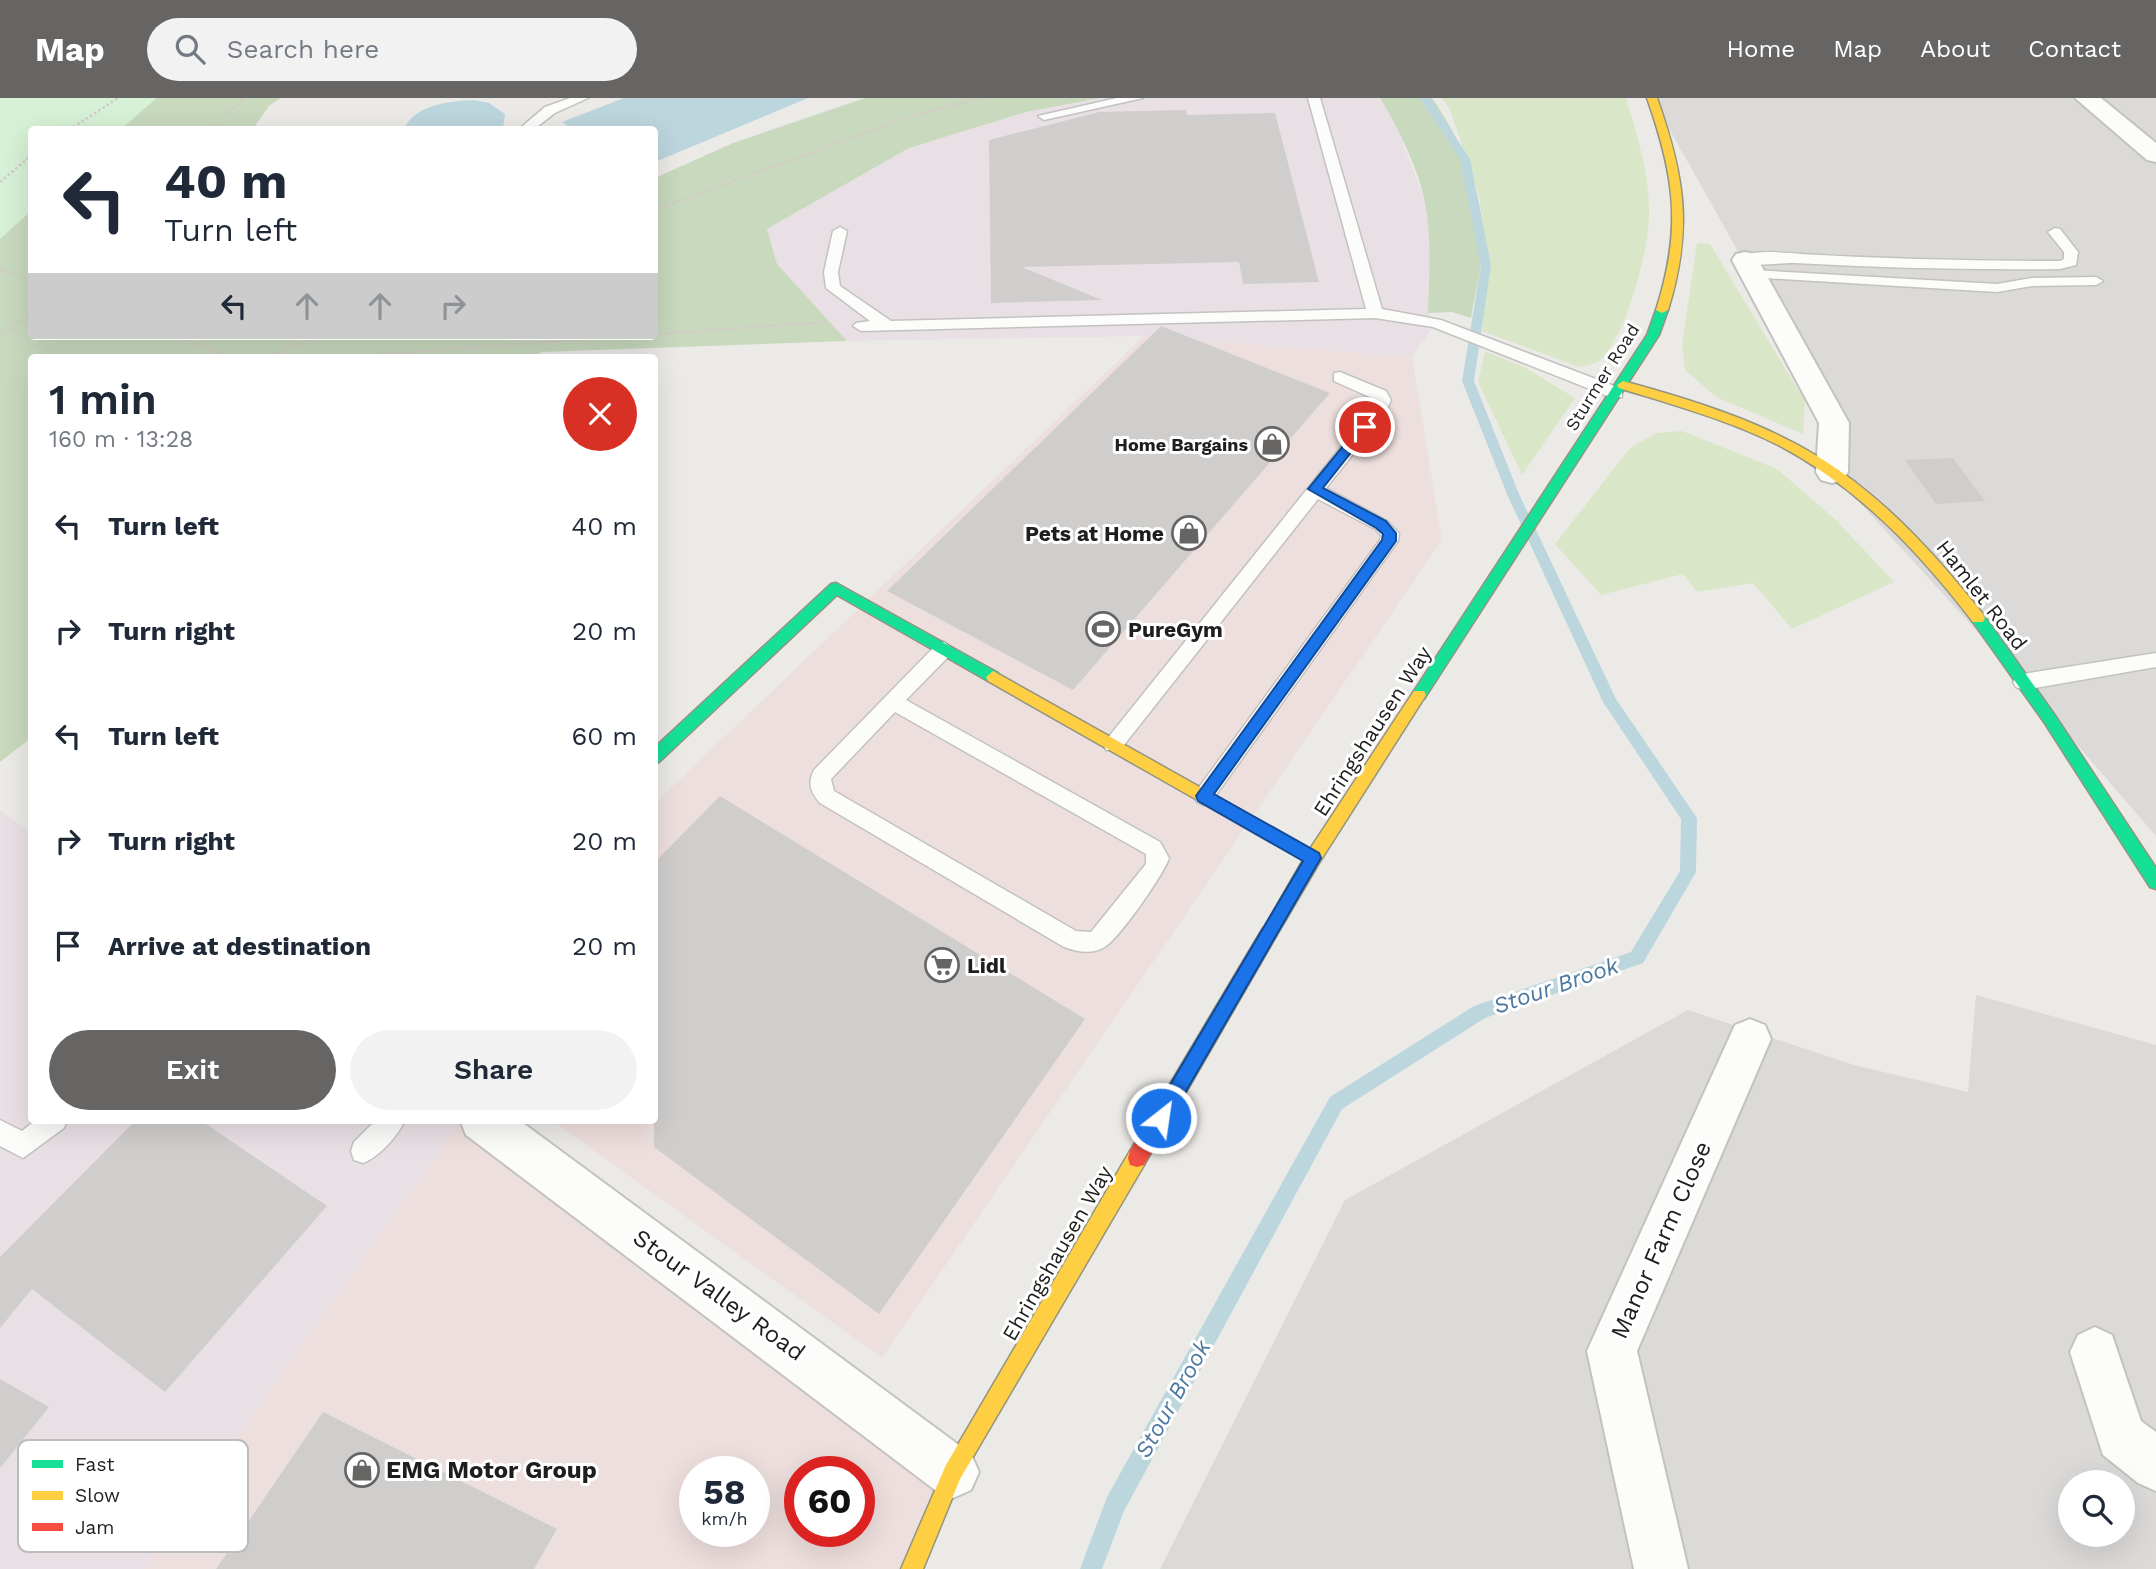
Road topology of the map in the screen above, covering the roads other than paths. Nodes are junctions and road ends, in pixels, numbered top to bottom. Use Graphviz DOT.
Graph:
graph roads {
  1 [pos="582,98"];
  2 [pos="1137,98"];
  3 [pos="1314,98"];
  4 [pos="1652,98"];
  5 [pos="2087,98"];
  6 [pos="1044,116"];
  7 [pos="529,126"];
  8 [pos="2156,155"];
  9 [pos="840,231"];
  10 [pos="2055,232"];
  11 [pos="1748,267"];
  12 [pos="2096,281"];
  13 [pos="1375,313"];
  14 [pos="861,326"];
  15 [pos="890,326"];
  16 [pos="1340,377"];
  17 [pos="1619,389"];
  18 [pos="1832,472"];
  19 [pos="1314,489"];
  20 [pos="1544,505"];
  21 [pos="944,649"];
  22 [pos="2156,660"];
  23 [pos="2023,682"];
  24 [pos="893,702"];
  25 [pos="1113,744"];
  26 [pos="658,754"];
  27 [pos="1204,796"];
  28 [pos="1313,858"];
  29 [pos="2156,882"];
  30 [pos="1750,1039"];
  31 [pos="50,1124"];
  32 [pos="389,1124"];
  33 [pos="487,1124"];
  34 [pos="0,1132"];
  35 [pos="363,1151"];
  36 [pos="2095,1352"];
  37 [pos="2156,1465"];
  38 [pos="953,1472"];
  39 [pos="912,1569"];
  40 [pos="1661,1569"];
  1 -- 7 [label="lane"];
  2 -- 6 [label="lane"];
  3 -- 13 [label="lane"];
  4 -- 17 [label="main road, Sturmer Road"];
  5 -- 8 [label="street"];
  9 -- 15 [label="lane"];
  10 -- 11 [label="lane"];
  11 -- 12 [label="lane"];
  11 -- 18 [label="street"];
  13 -- 15 [label="lane"];
  13 -- 17 [label="lane"];
  14 -- 15 [label="lane"];
  16 -- 19 [label="lane"];
  17 -- 18 [label="main road, Hamlet Road"];
  17 -- 20 [label="main road, Sturmer Road"];
  18 -- 23 [label="main road, Hamlet Road"];
  19 -- 25 [label="lane"];
  19 -- 27 [label="lane"];
  20 -- 28 [label="main road, Ehringshausen Way"];
  21 -- 24 [label="lane"];
  21 -- 25 [label="main road"];
  21 -- 26 [label="main road"];
  22 -- 23 [label="lane"];
  23 -- 29 [label="main road, Hamlet Road"];
  24 -- 24 [label="lane"];
  25 -- 27 [label="main road"];
  27 -- 28 [label="main road"];
  28 -- 38 [label="main road, Ehringshausen Way"];
  30 -- 40 [label="street, Manor Farm Close"];
  31 -- 34 [label="lane"];
  32 -- 35 [label="lane"];
  33 -- 38 [label="street, Stour Valley Road"];
  36 -- 37 [label="street"];
  38 -- 39 [label="main road, Ehringshausen Way"];
}
